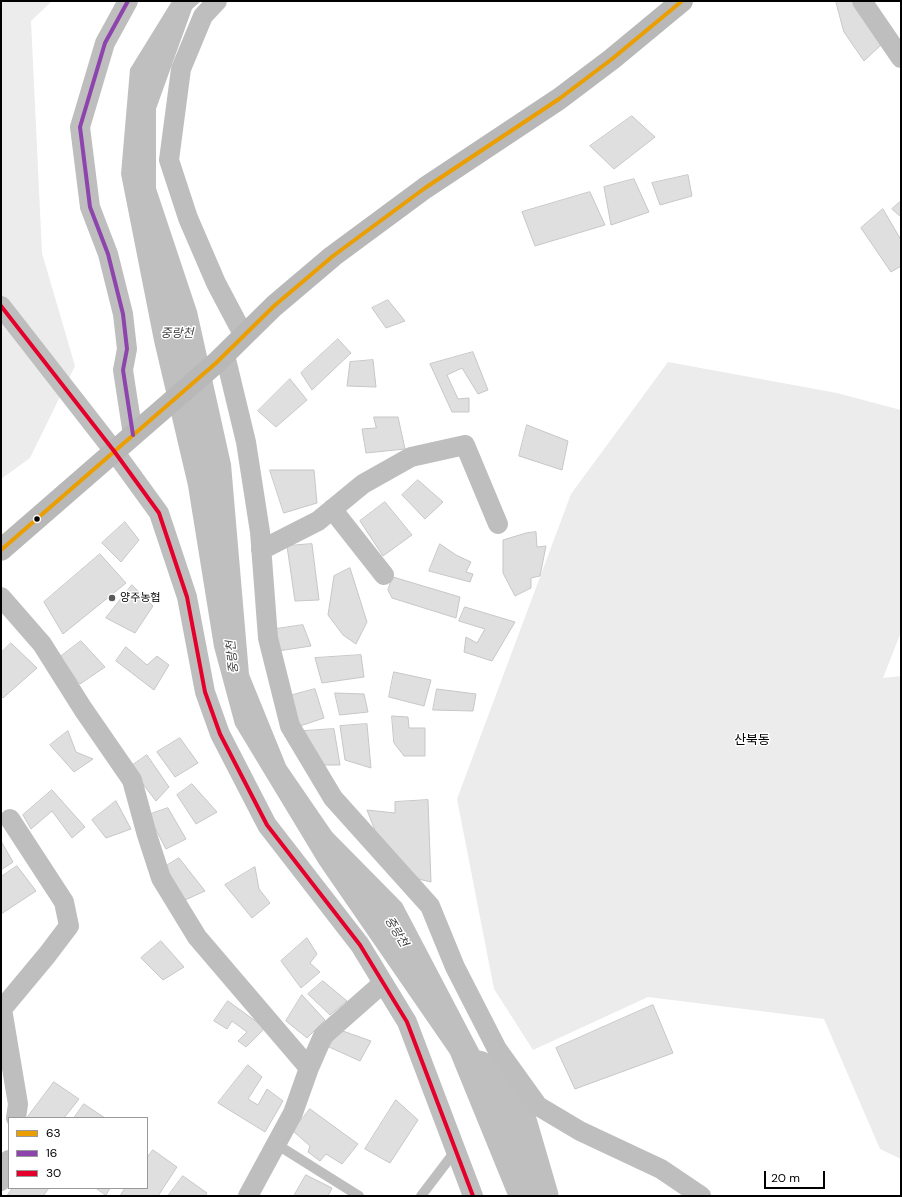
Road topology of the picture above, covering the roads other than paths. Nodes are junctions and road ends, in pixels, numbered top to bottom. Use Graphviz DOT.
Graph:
graph roads {
  1 [pos="128,1"];
  2 [pos="218,1"];
  3 [pos="682,1"];
  4 [pos="862,1"];
  5 [pos="901,58"];
  6 [pos="3,313"];
  7 [pos="244,336"];
  8 [pos="220,359"];
  9 [pos="133,435"];
  10 [pos="114,451"];
  11 [pos="332,509"];
  12 [pos="498,524"];
  13 [pos="1,550"];
  14 [pos="261,550"];
  15 [pos="384,575"];
  16 [pos="1,597"];
  17 [pos="10,819"];
  18 [pos="383,983"];
  19 [pos="309,1068"];
  20 [pos="16,1117"];
  21 [pos="276,1144"];
  22 [pos="456,1150"];
  23 [pos="8,1163"];
  24 [pos="1,1181"];
  25 [pos="248,1196"];
  26 [pos="359,1196"];
  27 [pos="421,1196"];
  28 [pos="474,1196"];
  29 [pos="701,1196"];
  1 -- 9 [label="street"];
  2 -- 7 [label="street"];
  3 -- 7 [label="main road"];
  4 -- 5 [label="street"];
  6 -- 10 [label="street"];
  7 -- 8 [label="main road"];
  8 -- 9 [label="main road"];
  8 -- 14 [label="street"];
  9 -- 10 [label="main road"];
  10 -- 13 [label="main road"];
  10 -- 18 [label="street"];
  11 -- 12 [label="street"];
  11 -- 14 [label="street"];
  11 -- 15 [label="street"];
  14 -- 29 [label="street"];
  16 -- 19 [label="street"];
  17 -- 20 [label="street"];
  18 -- 19 [label="street"];
  18 -- 22 [label="street"];
  19 -- 21 [label="street"];
  21 -- 25 [label="street"];
  21 -- 26 [label="lane"];
  22 -- 27 [label="lane"];
  22 -- 28 [label="street"];
  23 -- 24 [label="street"];
}
